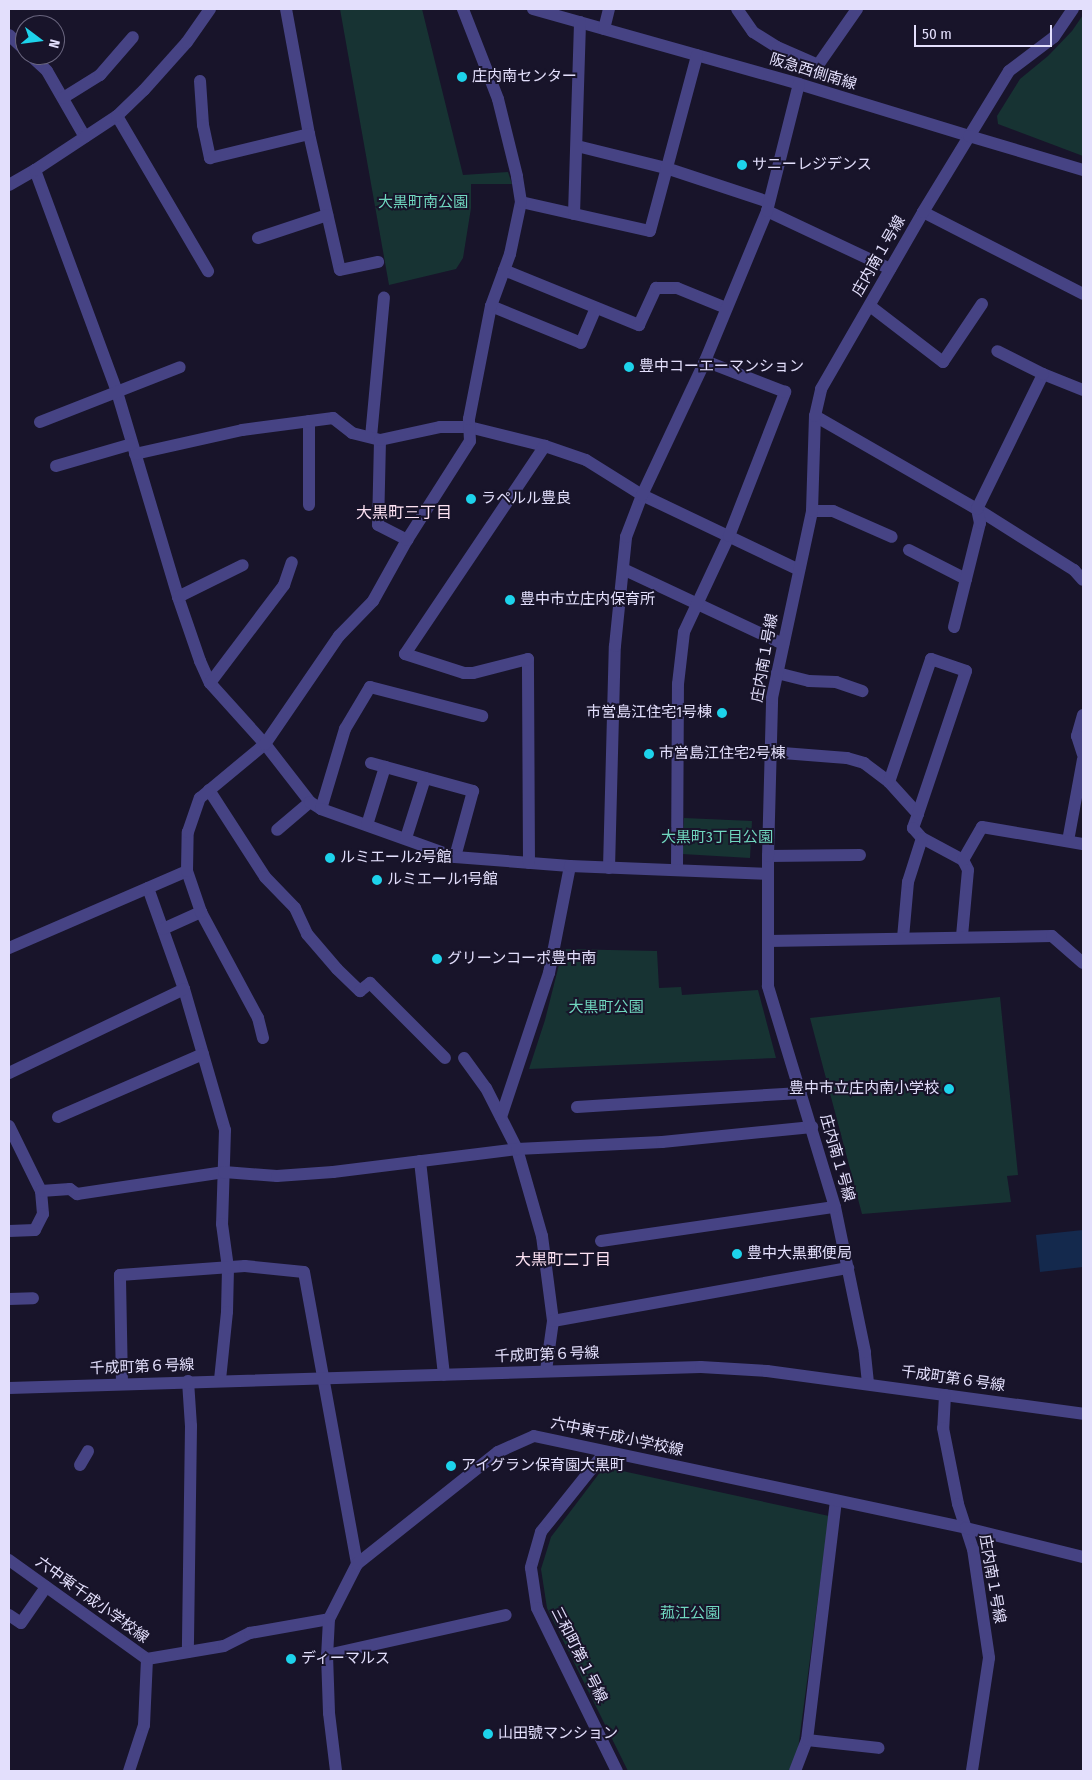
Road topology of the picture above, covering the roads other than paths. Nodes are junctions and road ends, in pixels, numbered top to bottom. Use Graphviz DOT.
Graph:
graph roads {
  1 [pos="210,9"];
  2 [pos="286,9"];
  3 [pos="463,9"];
  4 [pos="533,9"];
  5 [pos="609,9"];
  6 [pos="737,9"];
  7 [pos="857,9"];
  8 [pos="1074,9"];
  9 [pos="580,22"];
  10 [pos="604,29"];
  11 [pos="133,37"];
  12 [pos="697,55"];
  13 [pos="41,65"];
  14 [pos="200,81"];
  15 [pos="798,84"];
  16 [pos="62,98"];
  17 [pos="117,116"];
  18 [pos="309,134"];
  19 [pos="969,136"];
  20 [pos="85,137"];
  21 [pos="576,146"];
  22 [pos="666,168"];
  23 [pos="35,170"];
  24 [pos="1083,170"];
  25 [pos="9,185"];
  26 [pos="521,202"];
  27 [pos="768,206"];
  28 [pos="924,212"];
  29 [pos="574,214"];
  30 [pos="327,215"];
  31 [pos="258,238"];
  32 [pos="378,262"];
  33 [pos="890,269"];
  34 [pos="208,270"];
  35 [pos="504,270"];
  36 [pos="1083,294"];
  37 [pos="384,298"];
  38 [pos="982,304"];
  39 [pos="491,306"];
  40 [pos="870,306"];
  41 [pos="596,308"];
  42 [pos="726,308"];
  43 [pos="997,351"];
  44 [pos="705,361"];
  45 [pos="180,366"];
  46 [pos="1043,374"];
  47 [pos="1083,390"];
  48 [pos="117,392"];
  49 [pos="814,416"];
  50 [pos="40,422"];
  51 [pos="309,422"];
  52 [pos="469,427"];
  53 [pos="375,439"];
  54 [pos="544,446"];
  55 [pos="134,449"];
  56 [pos="56,466"];
  57 [pos="642,495"];
  58 [pos="309,505"];
  59 [pos="977,509"];
  60 [pos="812,511"];
  61 [pos="729,536"];
  62 [pos="892,537"];
  63 [pos="407,540"];
  64 [pos="909,550"];
  65 [pos="292,562"];
  66 [pos="244,565"];
  67 [pos="623,569"];
  68 [pos="799,570"];
  69 [pos="966,579"];
  70 [pos="1083,580"];
  71 [pos="178,597"];
  72 [pos="698,606"];
  73 [pos="954,627"];
  74 [pos="783,644"];
  75 [pos="777,673"];
  76 [pos="210,683"];
  77 [pos="862,691"];
  78 [pos="1083,715"];
  79 [pos="482,716"];
  80 [pos="265,744"];
  81 [pos="770,752"];
  82 [pos="1083,754"];
  83 [pos="1083,759"];
  84 [pos="371,763"];
  85 [pos="385,767"];
  86 [pos="424,778"];
  87 [pos="889,782"];
  88 [pos="209,790"];
  89 [pos="316,805"];
  90 [pos="918,814"];
  91 [pos="367,825"];
  92 [pos="277,830"];
  93 [pos="406,838"];
  94 [pos="922,838"];
  95 [pos="1068,842"];
  96 [pos="1083,844"];
  97 [pos="860,855"];
  98 [pos="768,856"];
  99 [pos="455,857"];
  100 [pos="963,860"];
  101 [pos="528,863"];
  102 [pos="570,866"];
  103 [pos="609,868"];
  104 [pos="677,870"];
  105 [pos="187,871"];
  106 [pos="768,874"];
  107 [pos="148,888"];
  108 [pos="201,912"];
  109 [pos="163,928"];
  110 [pos="962,936"];
  111 [pos="903,938"];
  112 [pos="768,941"];
  113 [pos="9,948"];
  114 [pos="1083,964"];
  115 [pos="184,989"];
  116 [pos="263,1038"];
  117 [pos="203,1054"];
  118 [pos="445,1058"];
  119 [pos="464,1058"];
  120 [pos="9,1073"];
  121 [pos="801,1092"];
  122 [pos="577,1107"];
  123 [pos="58,1117"];
  124 [pos="501,1117"];
  125 [pos="9,1126"];
  126 [pos="812,1127"];
  127 [pos="517,1149"];
  128 [pos="420,1161"];
  129 [pos="224,1172"];
  130 [pos="41,1191"];
  131 [pos="835,1207"];
  132 [pos="9,1231"];
  133 [pos="601,1241"];
  134 [pos="228,1268"];
  135 [pos="848,1268"];
  136 [pos="33,1298"];
  137 [pos="9,1299"];
  138 [pos="553,1321"];
  139 [pos="546,1372"];
  140 [pos="444,1375"];
  141 [pos="322,1378"];
  142 [pos="220,1380"];
  143 [pos="188,1381"];
  144 [pos="122,1383"];
  145 [pos="868,1383"];
  146 [pos="9,1388"];
  147 [pos="945,1394"];
  148 [pos="1083,1414"];
  149 [pos="88,1450"];
  150 [pos="605,1452"];
  151 [pos="80,1465"];
  152 [pos="836,1501"];
  153 [pos="966,1528"];
  154 [pos="1083,1557"];
  155 [pos="9,1560"];
  156 [pos="357,1564"];
  157 [pos="46,1587"];
  158 [pos="9,1615"];
  159 [pos="506,1615"];
  160 [pos="329,1619"];
  161 [pos="188,1652"];
  162 [pos="327,1655"];
  163 [pos="147,1659"];
  164 [pos="807,1740"];
  165 [pos="879,1748"];
  166 [pos="129,1771"];
  167 [pos="336,1771"];
  168 [pos="617,1771"];
  169 [pos="796,1771"];
  170 [pos="972,1771"];
  1 -- 17 [label="street"];
  2 -- 18 [label="street"];
  3 -- 26 [label="street"];
  4 -- 9 [label="street, 阪急西側南線"];
  5 -- 10 [label="street"];
  6 -- 7 [label="street"];
  8 -- 19 [label="street, 庄内南１号線"];
  9 -- 10 [label="street, 阪急西側南線"];
  9 -- 21 [label="street"];
  10 -- 12 [label="street, 阪急西側南線"];
  11 -- 16 [label="street"];
  12 -- 15 [label="street, 阪急西側南線"];
  12 -- 22 [label="street"];
  13 -- 16 [label="street"];
  14 -- 18 [label="street"];
  15 -- 19 [label="street, 阪急西側南線"];
  15 -- 27 [label="street"];
  16 -- 20 [label="street"];
  17 -- 20 [label="street"];
  17 -- 34 [label="street"];
  18 -- 30 [label="street"];
  19 -- 24 [label="street, 阪急西側南線"];
  19 -- 28 [label="street, 庄内南１号線"];
  20 -- 23 [label="street"];
  21 -- 22 [label="street"];
  21 -- 29 [label="street"];
  22 -- 27 [label="street"];
  22 -- 29 [label="street"];
  23 -- 25 [label="street"];
  23 -- 48 [label="street"];
  26 -- 29 [label="street"];
  26 -- 35 [label="street"];
  27 -- 33 [label="street"];
  27 -- 42 [label="street"];
  28 -- 33 [label="street, 庄内南１号線"];
  28 -- 36 [label="street"];
  30 -- 31 [label="street"];
  30 -- 32 [label="street"];
  33 -- 40 [label="street, 庄内南１号線"];
  35 -- 39 [label="street"];
  35 -- 41 [label="street"];
  37 -- 53 [label="street"];
  38 -- 40 [label="street"];
  39 -- 41 [label="street"];
  39 -- 52 [label="street"];
  40 -- 49 [label="street, 庄内南１号線"];
  41 -- 42 [label="street"];
  42 -- 44 [label="street"];
  43 -- 46 [label="street"];
  44 -- 57 [label="street"];
  44 -- 61 [label="street"];
  45 -- 48 [label="street"];
  46 -- 47 [label="street"];
  46 -- 59 [label="street"];
  48 -- 50 [label="street"];
  48 -- 55 [label="street"];
  49 -- 59 [label="street"];
  49 -- 60 [label="street, 庄内南１号線"];
  51 -- 53 [label="street"];
  51 -- 55 [label="street"];
  51 -- 58 [label="street"];
  52 -- 53 [label="street"];
  52 -- 54 [label="street"];
  52 -- 63 [label="street"];
  53 -- 63 [label="street"];
  54 -- 57 [label="street"];
  54 -- 101 [label="street"];
  55 -- 56 [label="street"];
  55 -- 71 [label="street"];
  57 -- 61 [label="street"];
  57 -- 67 [label="street"];
  59 -- 69 [label="street"];
  59 -- 70 [label="street"];
  60 -- 62 [label="street"];
  60 -- 68 [label="street, 庄内南１号線"];
  61 -- 68 [label="street"];
  61 -- 72 [label="street"];
  63 -- 80 [label="street"];
  64 -- 69 [label="street"];
  65 -- 76 [label="street"];
  66 -- 71 [label="street"];
  67 -- 72 [label="street"];
  67 -- 103 [label="street"];
  68 -- 74 [label="street, 庄内南１号線"];
  69 -- 73 [label="street"];
  71 -- 76 [label="street"];
  72 -- 74 [label="street"];
  72 -- 104 [label="street"];
  74 -- 75 [label="street, 庄内南１号線"];
  75 -- 77 [label="street"];
  75 -- 81 [label="street, 庄内南１号線"];
  76 -- 80 [label="street"];
  78 -- 82 [label="street"];
  79 -- 89 [label="street"];
  80 -- 88 [label="street"];
  80 -- 89 [label="street"];
  81 -- 87 [label="street"];
  81 -- 98 [label="street, 庄内南１号線"];
  83 -- 95 [label="street"];
  84 -- 85 [label="street"];
  85 -- 86 [label="street"];
  85 -- 91 [label="street"];
  86 -- 93 [label="street"];
  86 -- 99 [label="street"];
  87 -- 90 [label="street"];
  87 -- 90 [label="street"];
  88 -- 105 [label="street"];
  88 -- 118 [label="street"];
  89 -- 91 [label="street"];
  89 -- 92 [label="street"];
  90 -- 94 [label="street"];
  91 -- 93 [label="street"];
  93 -- 99 [label="street"];
  94 -- 100 [label="street"];
  94 -- 111 [label="street"];
  95 -- 96 [label="street"];
  95 -- 100 [label="street"];
  97 -- 98 [label="street"];
  98 -- 106 [label="street, 庄内南１号線"];
  99 -- 101 [label="street"];
  100 -- 110 [label="street"];
  101 -- 102 [label="street"];
  102 -- 103 [label="street"];
  102 -- 124 [label="street"];
  103 -- 104 [label="street"];
  104 -- 106 [label="street"];
  105 -- 107 [label="street"];
  105 -- 108 [label="street"];
  106 -- 112 [label="street, 庄内南１号線"];
  107 -- 109 [label="street"];
  107 -- 113 [label="street"];
  108 -- 109 [label="street"];
  108 -- 116 [label="street"];
  109 -- 115 [label="street"];
  110 -- 111 [label="street"];
  110 -- 114 [label="street"];
  111 -- 112 [label="street"];
  112 -- 121 [label="street, 庄内南１号線"];
  115 -- 117 [label="street"];
  115 -- 120 [label="street"];
  117 -- 123 [label="street"];
  117 -- 129 [label="street"];
  119 -- 124 [label="street"];
  121 -- 122 [label="street"];
  121 -- 126 [label="street, 庄内南１号線"];
  124 -- 127 [label="street"];
  125 -- 130 [label="street"];
  126 -- 127 [label="street"];
  126 -- 131 [label="street, 庄内南１号線"];
  127 -- 128 [label="street"];
  127 -- 138 [label="street"];
  128 -- 129 [label="street"];
  128 -- 140 [label="street"];
  129 -- 130 [label="street"];
  129 -- 134 [label="street"];
  130 -- 132 [label="street"];
  131 -- 133 [label="street"];
  131 -- 135 [label="street, 庄内南１号線"];
  134 -- 141 [label="street"];
  134 -- 142 [label="street"];
  134 -- 144 [label="street"];
  135 -- 138 [label="street"];
  135 -- 145 [label="street, 庄内南１号線"];
  136 -- 137 [label="street"];
  138 -- 139 [label="street"];
  139 -- 140 [label="street, 千成町第６号線"];
  139 -- 145 [label="street, 千成町第６号線"];
  140 -- 141 [label="street, 千成町第６号線"];
  141 -- 142 [label="street, 千成町第６号線"];
  141 -- 156 [label="street"];
  142 -- 143 [label="street, 千成町第６号線"];
  143 -- 144 [label="street, 千成町第６号線"];
  143 -- 161 [label="street"];
  144 -- 146 [label="street, 千成町第６号線"];
  145 -- 147 [label="street, 千成町第６号線"];
  147 -- 148 [label="street, 千成町第６号線"];
  147 -- 153 [label="street, 庄内南１号線"];
  149 -- 151 [label="street"];
  150 -- 152 [label="street, 六中東千成小学校線"];
  150 -- 156 [label="street, 六中東千成小学校線"];
  150 -- 168 [label="street, 三和町第１号線"];
  152 -- 153 [label="street, 六中東千成小学校線"];
  152 -- 164 [label="street"];
  153 -- 154 [label="street, 六中東千成小学校線"];
  153 -- 170 [label="street, 庄内南１号線"];
  155 -- 157 [label="street, 六中東千成小学校線"];
  156 -- 160 [label="street, 六中東千成小学校線"];
  157 -- 158 [label="street"];
  157 -- 163 [label="street, 六中東千成小学校線"];
  159 -- 162 [label="street"];
  160 -- 161 [label="street, 六中東千成小学校線"];
  160 -- 162 [label="street"];
  161 -- 163 [label="street, 六中東千成小学校線"];
  162 -- 167 [label="street"];
  163 -- 166 [label="street"];
  164 -- 165 [label="street"];
  164 -- 169 [label="street"];
}
